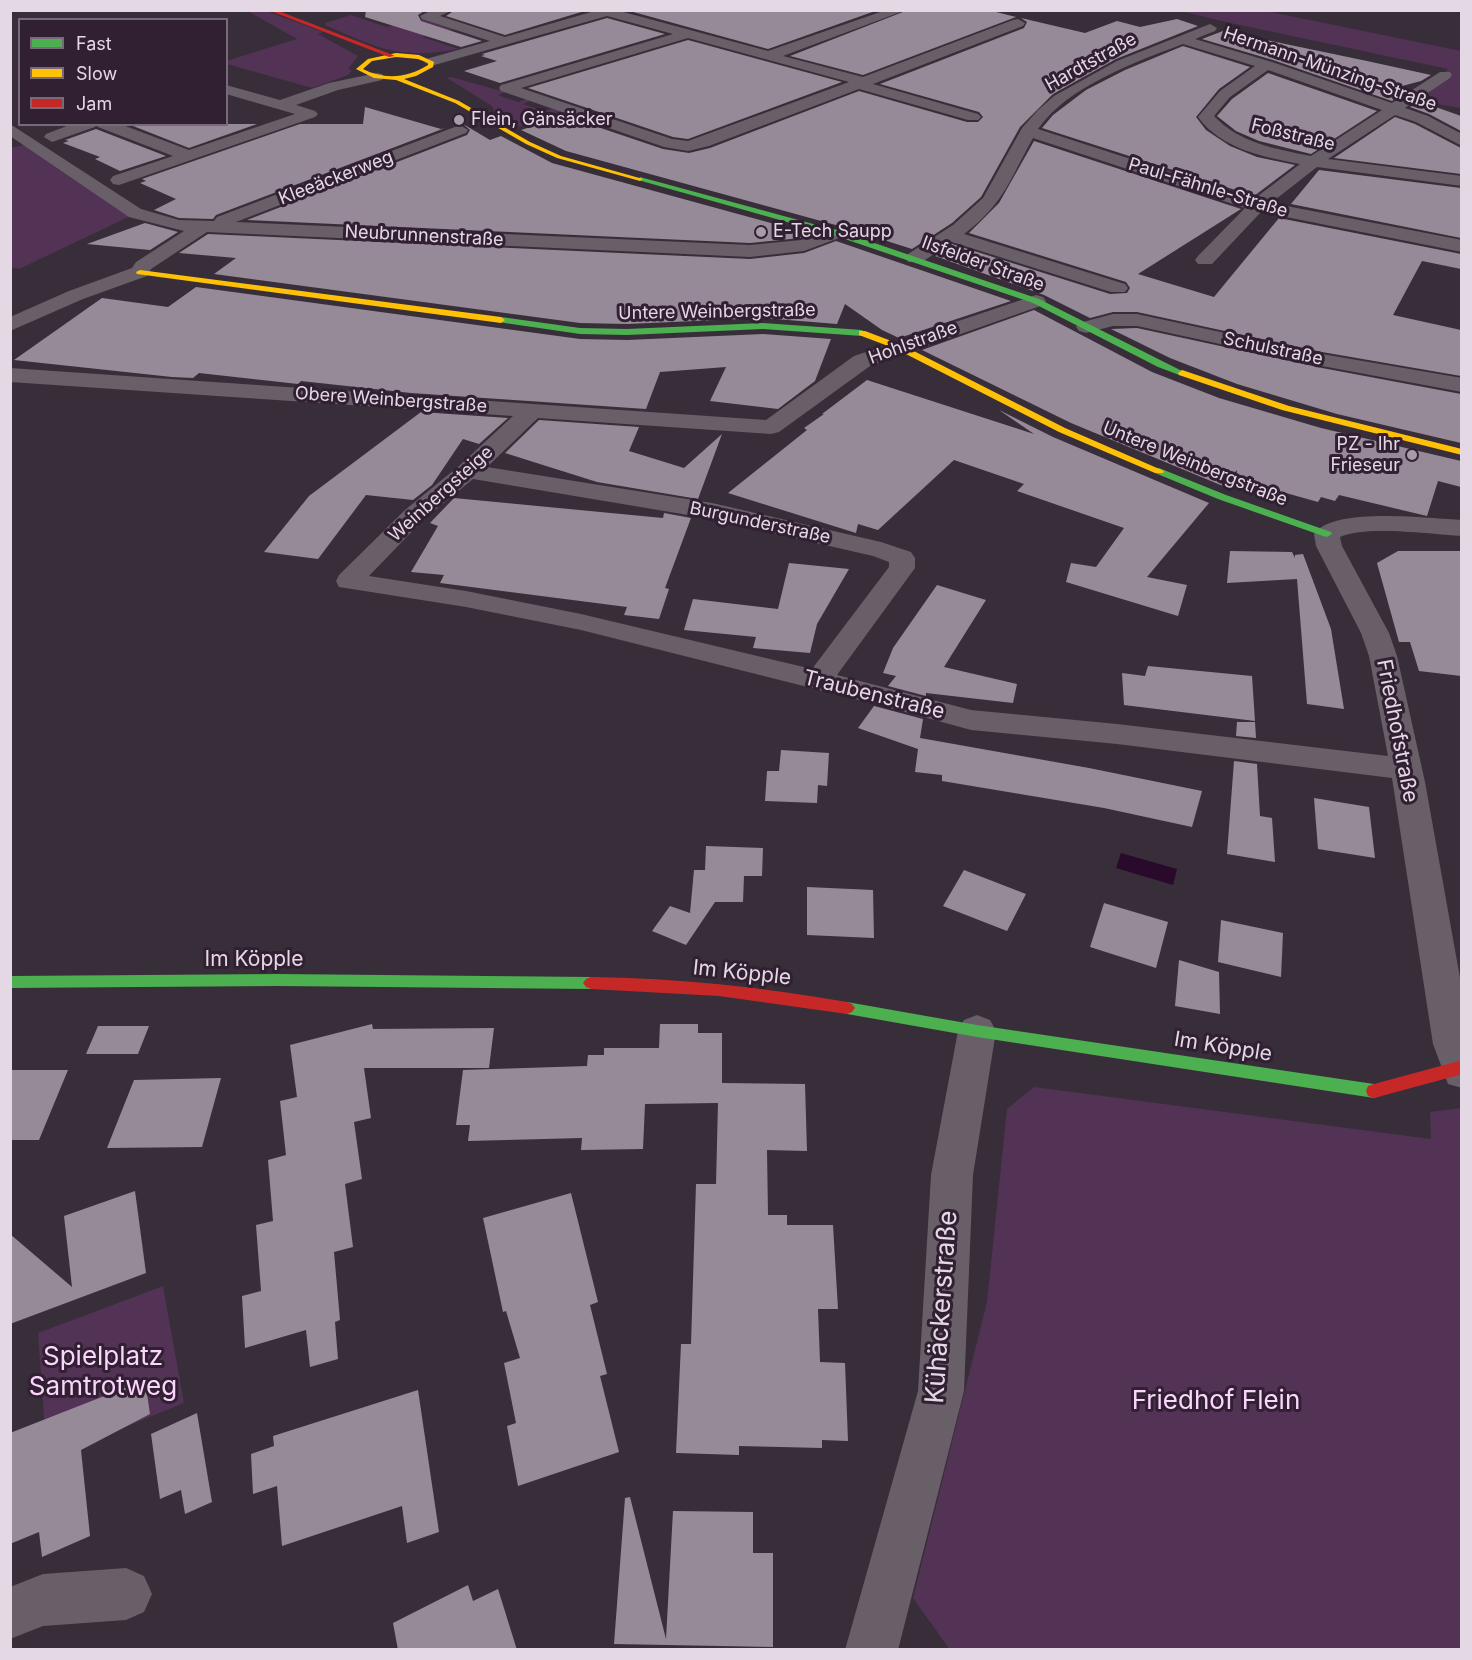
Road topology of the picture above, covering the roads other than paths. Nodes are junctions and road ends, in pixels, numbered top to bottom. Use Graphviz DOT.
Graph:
graph roads {
  1 [pos="270,10"];
  2 [pos="447,10"];
  3 [pos="900,10"];
  4 [pos="610,11"];
  5 [pos="1018,23"];
  6 [pos="315,27"];
  7 [pos="1210,28"];
  8 [pos="688,34"];
  9 [pos="1182,39"];
  10 [pos="504,41"];
  11 [pos="391,56"];
  12 [pos="768,56"];
  13 [pos="424,64"];
  14 [pos="1267,65"];
  15 [pos="366,66"];
  16 [pos="1445,75"];
  17 [pos="377,77"];
  18 [pos="393,77"];
  19 [pos="861,83"];
  20 [pos="334,86"];
  21 [pos="228,90"];
  22 [pos="457,102"];
  23 [pos="281,105"];
  24 [pos="1394,109"];
  25 [pos="973,117"];
  26 [pos="83,126"];
  27 [pos="109,126"];
  28 [pos="10,129"];
  29 [pos="460,130"];
  30 [pos="1028,131"];
  31 [pos="52,136"];
  32 [pos="1460,139"];
  33 [pos="189,156"];
  34 [pos="1312,163"];
  35 [pos="119,180"];
  36 [pos="1461,181"];
  37 [pos="1257,206"];
  38 [pos="207,226"];
  39 [pos="836,233"];
  40 [pos="951,236"];
  41 [pos="1461,246"];
  42 [pos="915,258"];
  43 [pos="1205,260"];
  44 [pos="140,272"];
  45 [pos="1118,288"];
  46 [pos="1035,301"];
  47 [pos="10,325"];
  48 [pos="1086,327"];
  49 [pos="899,347"];
  50 [pos="10,375"];
  51 [pos="1461,385"];
  52 [pos="534,409"];
  53 [pos="771,426"];
  54 [pos="1461,452"];
  55 [pos="468,471"];
  56 [pos="1461,528"];
  57 [pos="1327,534"];
  58 [pos="349,581"];
  59 [pos="818,681"];
  60 [pos="1406,769"];
  61 [pos="10,982"];
  62 [pos="977,1031"];
  63 [pos="1460,1070"];
  64 [pos="126,1594"];
  65 [pos="10,1613"];
  66 [pos="871,1650"];
  1 -- 6 [label="main road, Ilsfelder Straße"];
  2 -- 10 [label="street"];
  3 -- 12 [label="street"];
  4 -- 8 [label="street"];
  4 -- 10 [label="street"];
  5 -- 19 [label="street"];
  6 -- 11 [label="main road, Ilsfelder Straße"];
  6 -- 15 [label="main road, Ilsfelder Straße"];
  7 -- 9 [label="street, Hardtstraße"];
  8 -- 12 [label="street"];
  8 -- 19 [label="street"];
  9 -- 14 [label="street, Hermann-Münzing-Straße"];
  9 -- 30 [label="street, Hardtstraße"];
  10 -- 13 [label="street"];
  11 -- 13 [label="main road, Ilsfelder Straße"];
  11 -- 15 [label="main road, Ilsfelder Straße"];
  12 -- 19 [label="street"];
  13 -- 18 [label="main road, Ilsfelder Straße"];
  13 -- 22 [label="main road, Ilsfelder Straße"];
  14 -- 24 [label="street, Hermann-Münzing-Straße"];
  14 -- 34 [label="street, Foßstraße"];
  15 -- 17 [label="main road, Ilsfelder Straße"];
  15 -- 20 [label="street"];
  16 -- 24 [label="street"];
  17 -- 18 [label="main road, Ilsfelder Straße"];
  17 -- 20 [label="street"];
  18 -- 22 [label="main road, Ilsfelder Straße"];
  19 -- 25 [label="street"];
  20 -- 23 [label="street"];
  21 -- 23 [label="street"];
  22 -- 39 [label="main road, Ilsfelder Straße"];
  23 -- 33 [label="street"];
  24 -- 32 [label="street, Hermann-Münzing-Straße"];
  24 -- 34 [label="street"];
  26 -- 31 [label="street"];
  27 -- 33 [label="street"];
  28 -- 38 [label="street, Neubrunnenstraße"];
  29 -- 38 [label="street, Kleeäckerweg"];
  30 -- 37 [label="street, Paul-Fähnle-Straße"];
  30 -- 40 [label="street, Hardtstraße"];
  33 -- 35 [label="street"];
  34 -- 36 [label="street, Foßstraße"];
  34 -- 37 [label="street"];
  37 -- 41 [label="street, Paul-Fähnle-Straße"];
  37 -- 43 [label="street"];
  38 -- 39 [label="street, Neubrunnenstraße"];
  38 -- 44 [label="street, Kleeäckerweg"];
  39 -- 42 [label="main road, Ilsfelder Straße"];
  40 -- 42 [label="street, Hardtstraße"];
  40 -- 45 [label="street"];
  42 -- 46 [label="main road, Ilsfelder Straße"];
  44 -- 47 [label="street, Kleeäckerweg"];
  44 -- 49 [label="main road, Untere Weinbergstraße"];
  46 -- 48 [label="main road, Ilsfelder Straße"];
  46 -- 49 [label="street, Hohlstraße"];
  48 -- 51 [label="street, Schulstraße"];
  48 -- 54 [label="main road, Ilsfelder Straße"];
  49 -- 53 [label="street, Hohlstraße"];
  49 -- 57 [label="main road, Untere Weinbergstraße"];
  50 -- 52 [label="street, Obere Weinbergstraße"];
  52 -- 53 [label="street, Obere Weinbergstraße"];
  52 -- 55 [label="street, Weinbergsteige"];
  55 -- 58 [label="street, Weinbergsteige"];
  55 -- 59 [label="street, Burgunderstraße"];
  56 -- 57 [label="street"];
  57 -- 60 [label="street, Friedhofstraße"];
  58 -- 59 [label="street, Traubenstraße"];
  59 -- 60 [label="street, Traubenstraße"];
  60 -- 63 [label="street, Friedhofstraße"];
  61 -- 62 [label="main road, Im Köpple"];
  62 -- 63 [label="main road, Im Köpple"];
  62 -- 66 [label="street, Kühäckerstraße"];
  64 -- 65 [label="street"];
}
